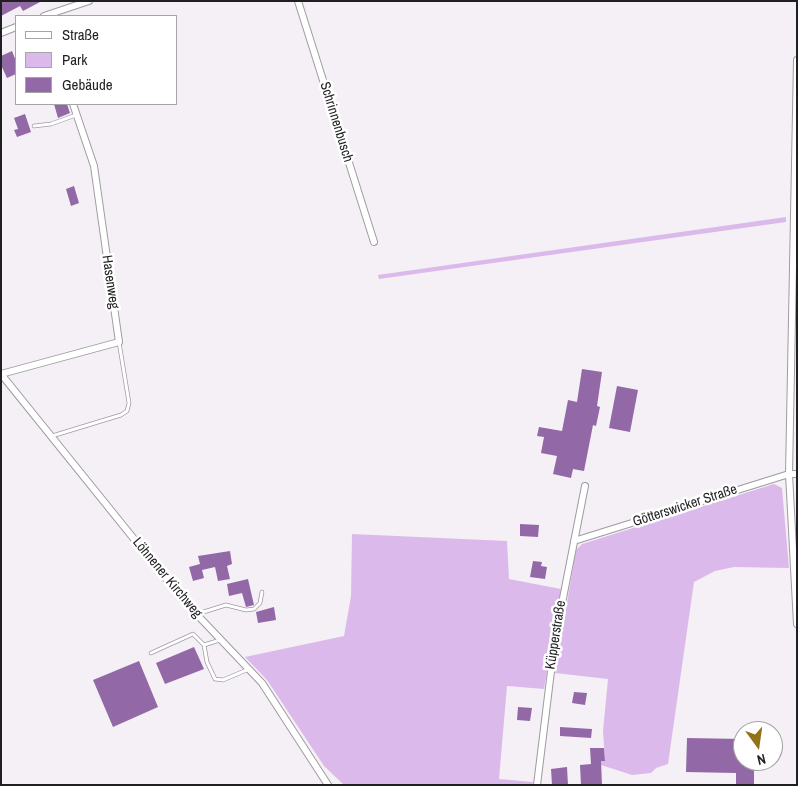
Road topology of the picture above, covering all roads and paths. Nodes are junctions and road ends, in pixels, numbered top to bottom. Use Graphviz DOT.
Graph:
graph roads {
  1 [pos="89,1"];
  2 [pos="298,1"];
  3 [pos="48,15"];
  4 [pos="15,27"];
  5 [pos="1,33"];
  6 [pos="797,60"];
  7 [pos="73,105"];
  8 [pos="76,115"];
  9 [pos="34,126"];
  10 [pos="374,242"];
  11 [pos="119,342"];
  12 [pos="1,374"];
  13 [pos="52,436"];
  14 [pos="789,474"];
  15 [pos="797,474"];
  16 [pos="585,486"];
  17 [pos="574,541"];
  18 [pos="262,592"];
  19 [pos="196,614"];
  20 [pos="797,624"];
  21 [pos="221,640"];
  22 [pos="204,646"];
  23 [pos="151,653"];
  24 [pos="249,669"];
  25 [pos="328,785"];
  26 [pos="538,785"];
  1 -- 3 [label="street"];
  2 -- 10 [label="street, Schrinnenbusch"];
  4 -- 5 [label="street"];
  6 -- 14 [label="street"];
  7 -- 8 [label="street, Hasenweg"];
  8 -- 9 [label="lane"];
  8 -- 11 [label="street, Hasenweg"];
  11 -- 12 [label="street"];
  11 -- 13 [label="lane"];
  12 -- 13 [label="street, Löhnener Kirchweg"];
  13 -- 19 [label="street, Löhnener Kirchweg"];
  14 -- 15 [label="street, Götterswicker Straße"];
  14 -- 17 [label="street, Götterswicker Straße"];
  14 -- 20 [label="street"];
  16 -- 17 [label="street, Küpperstraße"];
  17 -- 26 [label="street, Küpperstraße"];
  18 -- 19 [label="lane"];
  19 -- 21 [label="street, Löhnener Kirchweg"];
  21 -- 22 [label="lane"];
  21 -- 24 [label="street, Löhnener Kirchweg"];
  22 -- 23 [label="lane"];
  22 -- 24 [label="lane"];
  24 -- 25 [label="street, Löhnener Kirchweg"];
}
